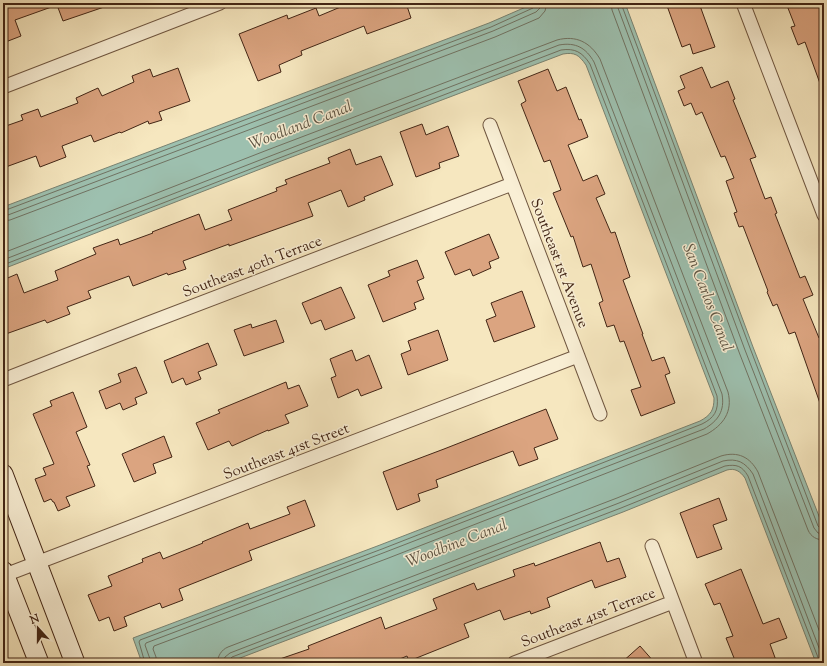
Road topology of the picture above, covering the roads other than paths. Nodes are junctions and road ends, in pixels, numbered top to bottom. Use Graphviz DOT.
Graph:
graph roads {
  1 [pos="220,3"];
  2 [pos="743,3"];
  3 [pos="3,86"];
  4 [pos="490,124"];
  5 [pos="512,184"];
  6 [pos="824,215"];
  7 [pos="578,356"];
  8 [pos="3,380"];
  9 [pos="600,414"];
  10 [pos="3,474"];
  11 [pos="6,494"];
  12 [pos="652,546"];
  13 [pos="36,563"];
  14 [pos="4,573"];
  15 [pos="673,602"];
  16 [pos="39,663"];
  17 [pos="74,663"];
  18 [pos="514,663"];
  19 [pos="696,663"];
  1 -- 3 [label="street"];
  2 -- 6 [label="street"];
  4 -- 5 [label="street, Southeast 1st Avenue"];
  5 -- 7 [label="street, Southeast 1st Avenue"];
  5 -- 8 [label="street, Southeast 40th Terrace"];
  7 -- 9 [label="street, Southeast 1st Avenue"];
  7 -- 13 [label="street, Southeast 41st Street"];
  10 -- 11 [label="main road"];
  11 -- 13 [label="main road"];
  12 -- 15 [label="street"];
  13 -- 14 [label="street, Southeast 41st Street"];
  13 -- 17 [label="main road"];
  14 -- 16 [label="main road"];
  15 -- 18 [label="street, Southeast 41st Terrace"];
  15 -- 19 [label="street"];
}
